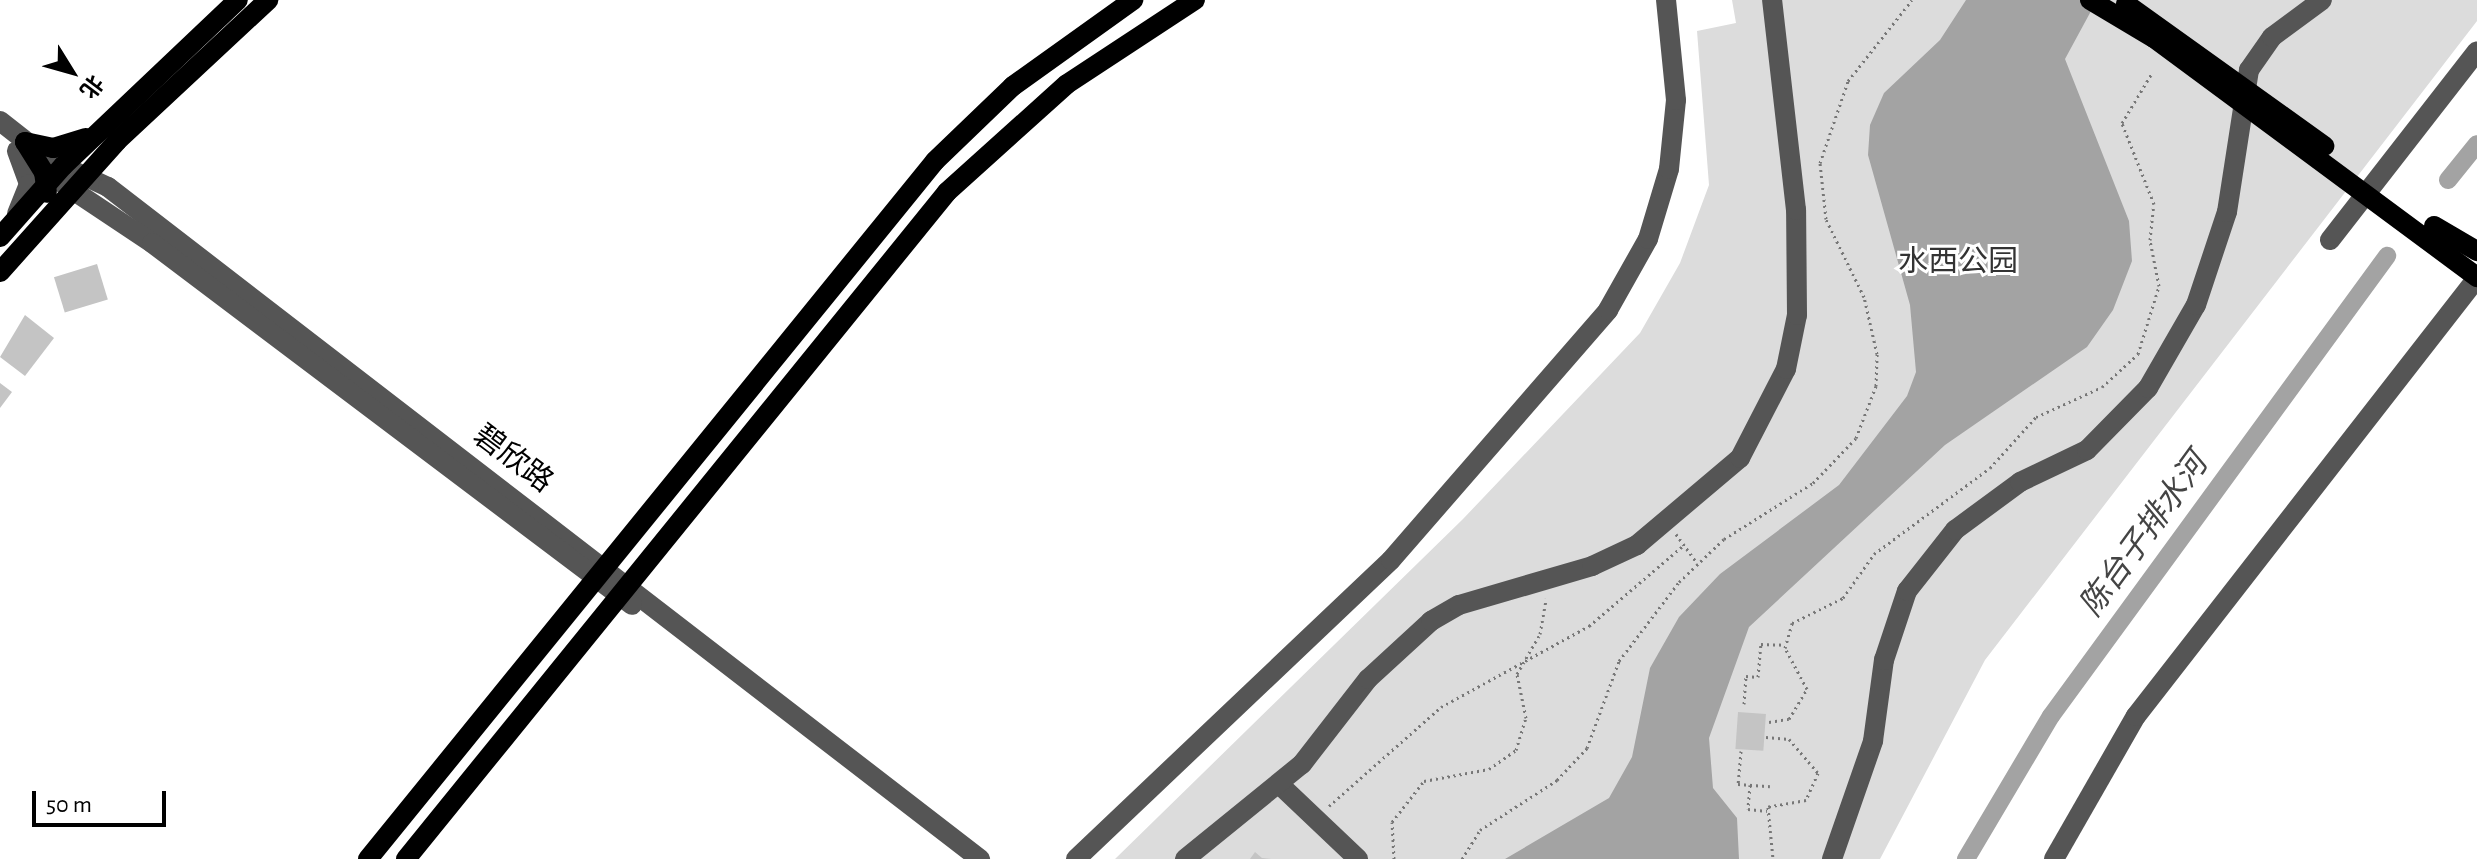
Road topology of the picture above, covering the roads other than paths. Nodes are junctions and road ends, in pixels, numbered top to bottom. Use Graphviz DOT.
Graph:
graph roads {
  1 [pos="238,0"];
  2 [pos="268,0"];
  3 [pos="1133,0"];
  4 [pos="1195,0"];
  5 [pos="1666,0"];
  6 [pos="1676,0"];
  7 [pos="1772,0"];
  8 [pos="2090,0"];
  9 [pos="2322,0"];
  10 [pos="2121,6"];
  11 [pos="2477,51"];
  12 [pos="2247,98"];
  13 [pos="0,121"];
  14 [pos="110,134"];
  15 [pos="0,137"];
  16 [pos="21,146"];
  17 [pos="52,169"];
  18 [pos="83,176"];
  19 [pos="2371,188"];
  20 [pos="68,191"];
  21 [pos="24,224"];
  22 [pos="0,237"];
  23 [pos="2330,240"];
  24 [pos="2477,251"];
  25 [pos="0,272"];
  26 [pos="2477,278"];
  27 [pos="599,572"];
  28 [pos="624,592"];
  29 [pos="1279,784"];
  30 [pos="368,859"];
  31 [pos="406,859"];
  32 [pos="964,859"];
  33 [pos="980,859"];
  34 [pos="1076,859"];
  35 [pos="1090,859"];
  36 [pos="1185,859"];
  37 [pos="1358,859"];
  38 [pos="1832,859"];
  39 [pos="2054,859"];
  1 -- 14 [label="main road"];
  2 -- 14 [label="main road"];
  3 -- 27 [label="main road"];
  4 -- 28 [label="main road"];
  5 -- 34 [label="street"];
  6 -- 35 [label="street"];
  7 -- 29 [label="street"];
  8 -- 10 [label="main road"];
  9 -- 12 [label="street"];
  10 -- 12 [label="main road"];
  11 -- 19 [label="street"];
  12 -- 19 [label="main road"];
  12 -- 38 [label="street"];
  13 -- 16 [label="street, 碧欣路"];
  14 -- 16 [label="main road"];
  14 -- 17 [label="main road"];
  14 -- 18 [label="main road"];
  15 -- 16 [label="street, 碧欣路"];
  16 -- 17 [label="street, 碧欣路"];
  16 -- 21 [label="street"];
  17 -- 18 [label="street, 碧欣路"];
  17 -- 20 [label="street, 碧欣路"];
  17 -- 21 [label="main road"];
  18 -- 20 [label="main road"];
  18 -- 27 [label="street, 碧欣路"];
  19 -- 23 [label="street"];
  19 -- 24 [label="main road"];
  19 -- 26 [label="main road"];
  20 -- 21 [label="main road"];
  20 -- 27 [label="street, 碧欣路"];
  21 -- 22 [label="main road"];
  21 -- 25 [label="main road"];
  26 -- 39 [label="street"];
  27 -- 28 [label="street, 碧欣路"];
  27 -- 30 [label="main road"];
  28 -- 31 [label="main road"];
  28 -- 32 [label="street, 碧欣路"];
  28 -- 33 [label="street, 碧欣路"];
  29 -- 36 [label="street"];
  29 -- 37 [label="street"];
}
